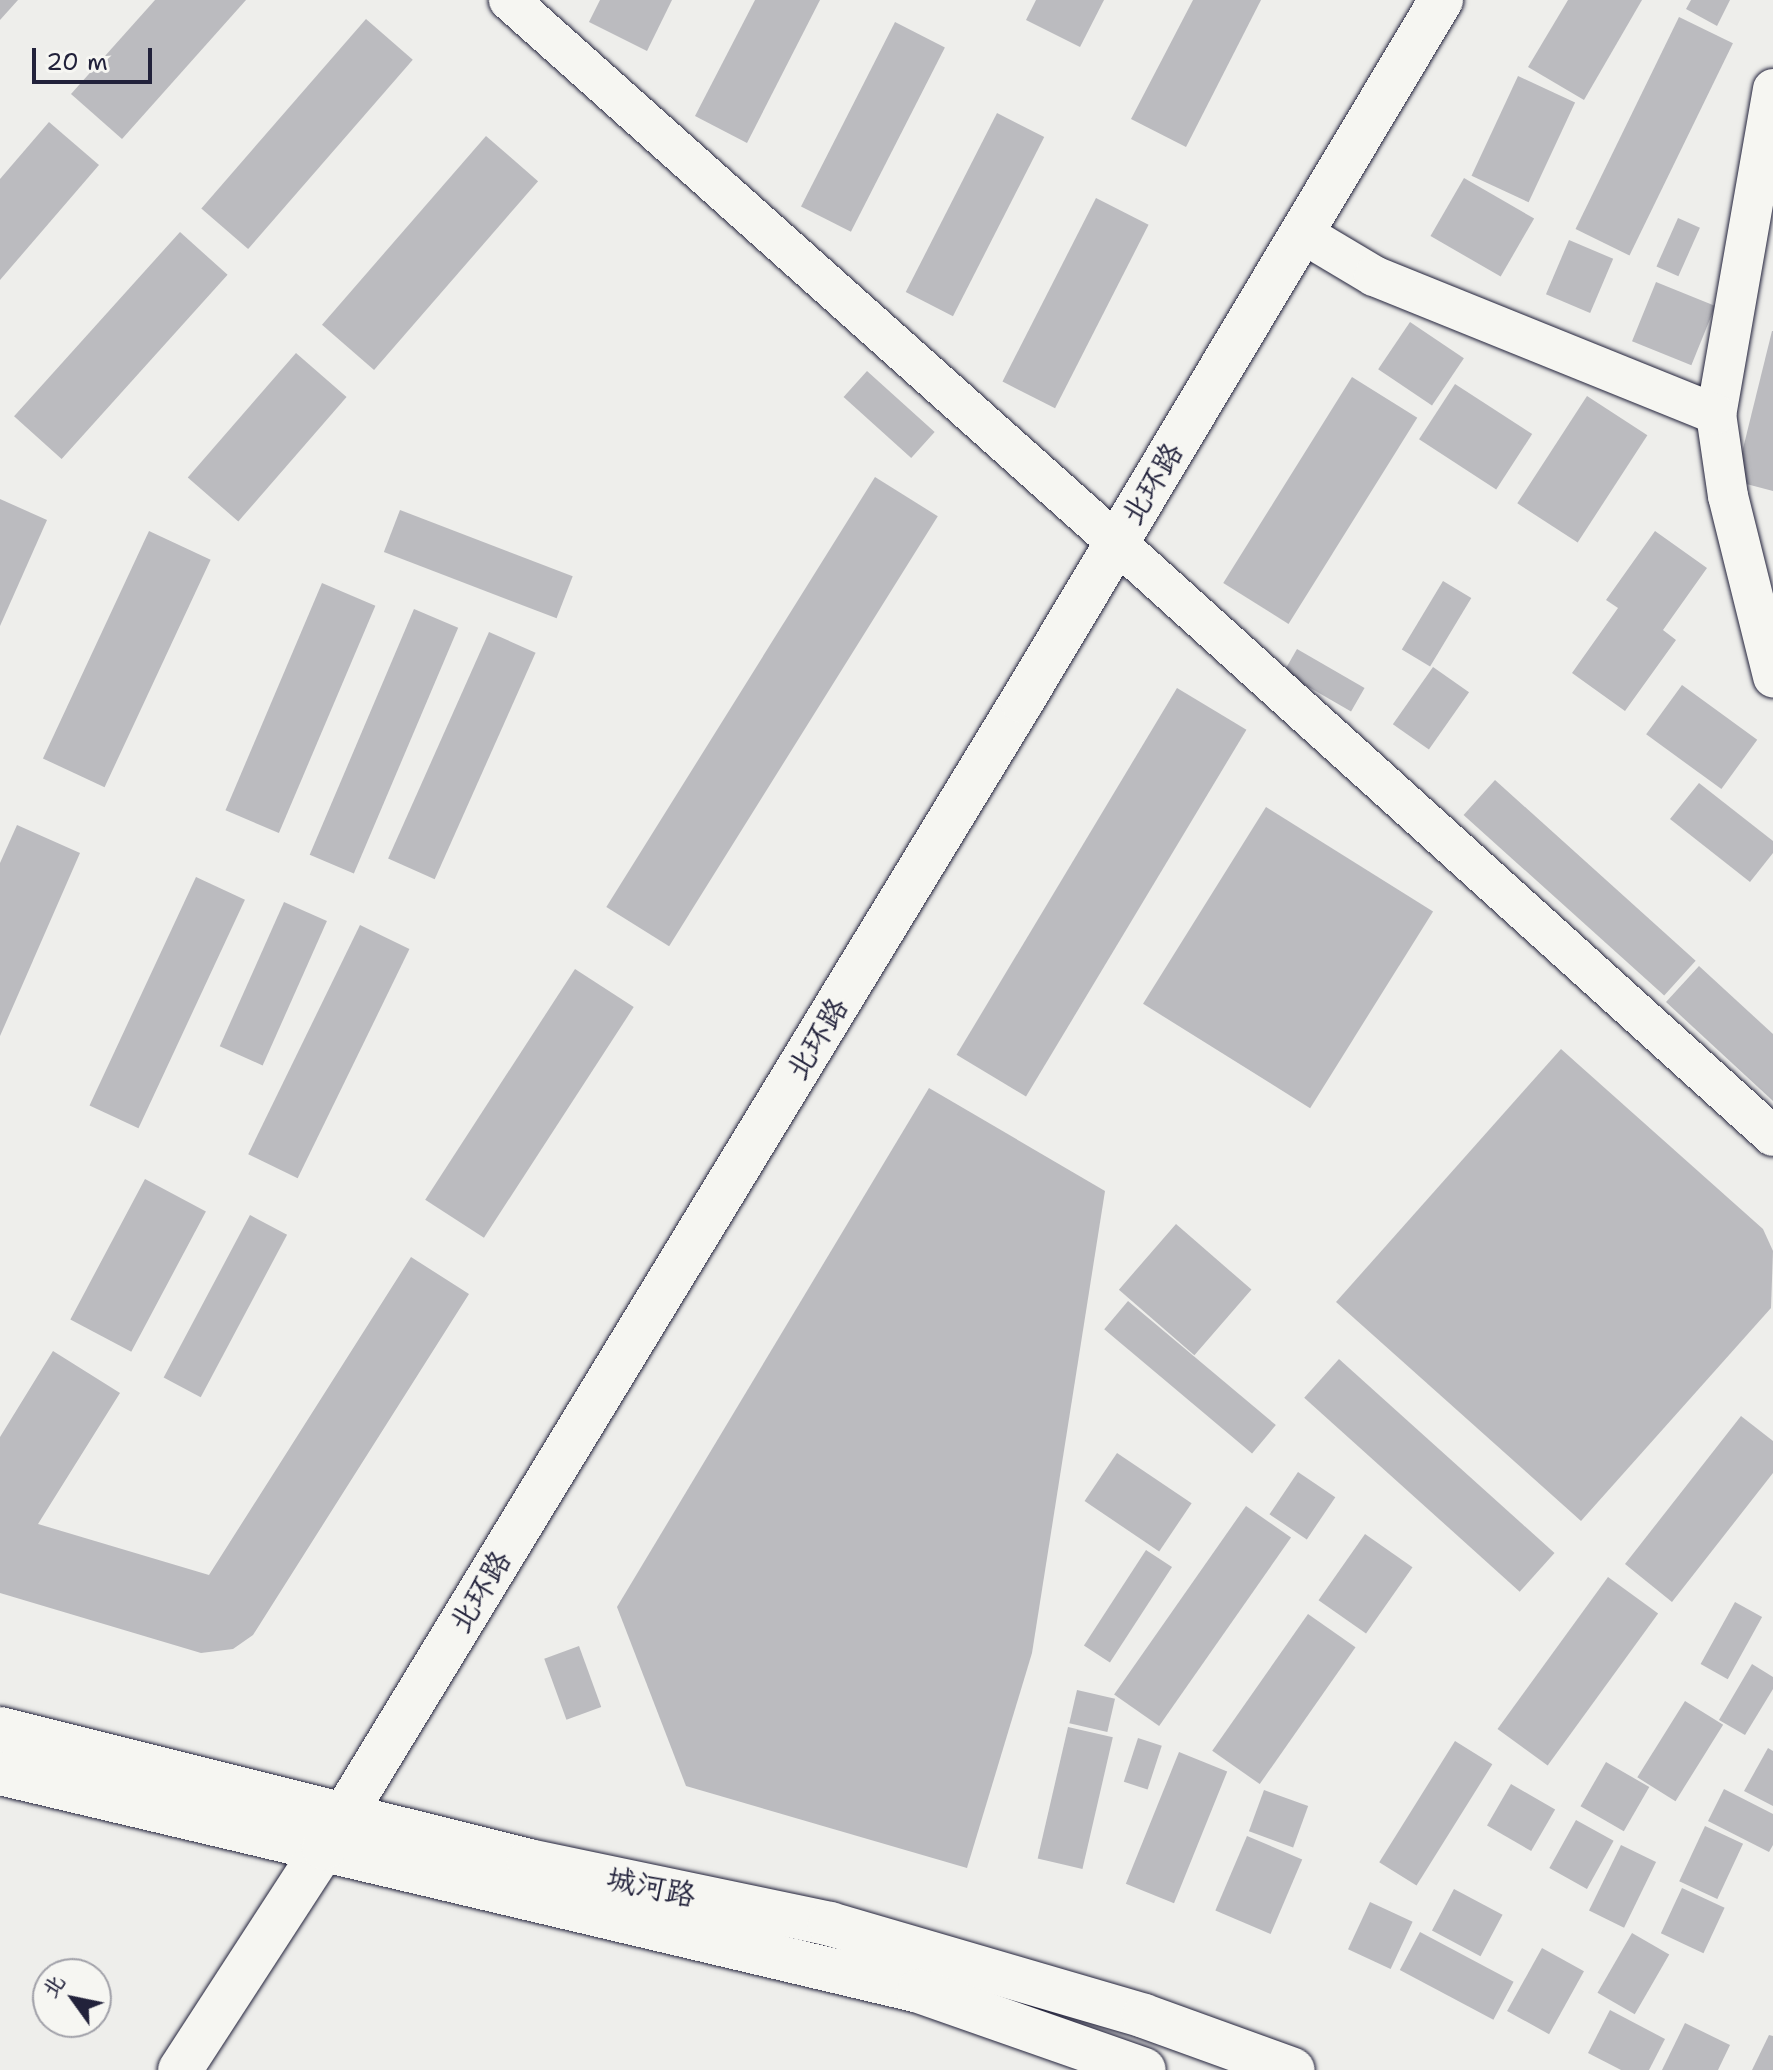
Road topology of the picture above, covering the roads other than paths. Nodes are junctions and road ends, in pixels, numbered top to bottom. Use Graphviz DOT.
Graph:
graph roads {
  1 [pos="509,0"];
  2 [pos="1441,0"];
  3 [pos="1773,89"];
  4 [pos="1302,233"];
  5 [pos="1716,414"];
  6 [pos="1117,543"];
  7 [pos="1773,677"];
  8 [pos="1773,1136"];
  9 [pos="0,1729"];
  10 [pos="0,1773"];
  11 [pos="334,1832"];
  12 [pos="180,2070"];
  13 [pos="1144,2070"];
  14 [pos="1293,2070"];
  1 -- 6 [label="street"];
  2 -- 4 [label="main road, 北环路"];
  3 -- 5 [label="street"];
  4 -- 5 [label="street"];
  4 -- 6 [label="main road, 北环路"];
  5 -- 7 [label="street"];
  6 -- 8 [label="street"];
  6 -- 11 [label="main road, 北环路"];
  9 -- 11 [label="main road, 城河路"];
  10 -- 11 [label="main road, 城河路"];
  11 -- 12 [label="main road, 北环路"];
  11 -- 13 [label="main road, 城河路"];
  11 -- 14 [label="main road, 城河路"];
}
